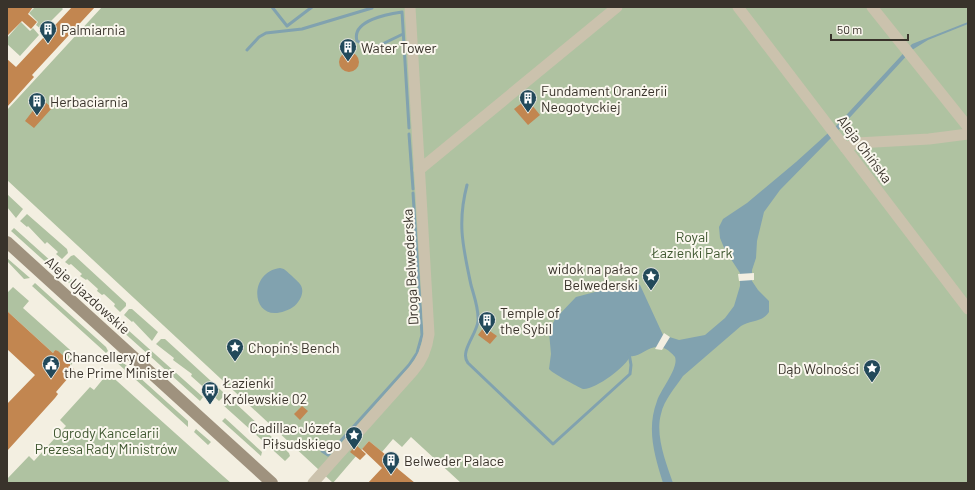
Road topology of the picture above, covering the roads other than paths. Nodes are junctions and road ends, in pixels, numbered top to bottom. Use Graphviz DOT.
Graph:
graph roads {
  1 [pos="410,7"];
  2 [pos="617,7"];
  3 [pos="738,7"];
  4 [pos="872,7"];
  5 [pos="968,127"];
  6 [pos="968,134"];
  7 [pos="843,144"];
  8 [pos="420,170"];
  9 [pos="7,242"];
  10 [pos="968,309"];
  11 [pos="272,483"];
  12 [pos="313,483"];
  1 -- 8 [label="street, Droga Belwederska"];
  2 -- 8 [label="street"];
  3 -- 7 [label="street, Aleja Chińska"];
  4 -- 5 [label="street"];
  6 -- 7 [label="street"];
  7 -- 10 [label="street, Aleja Chińska"];
  8 -- 12 [label="street, Droga Belwederska"];
  9 -- 11 [label="street, Aleje Ujazdowskie"];
}
